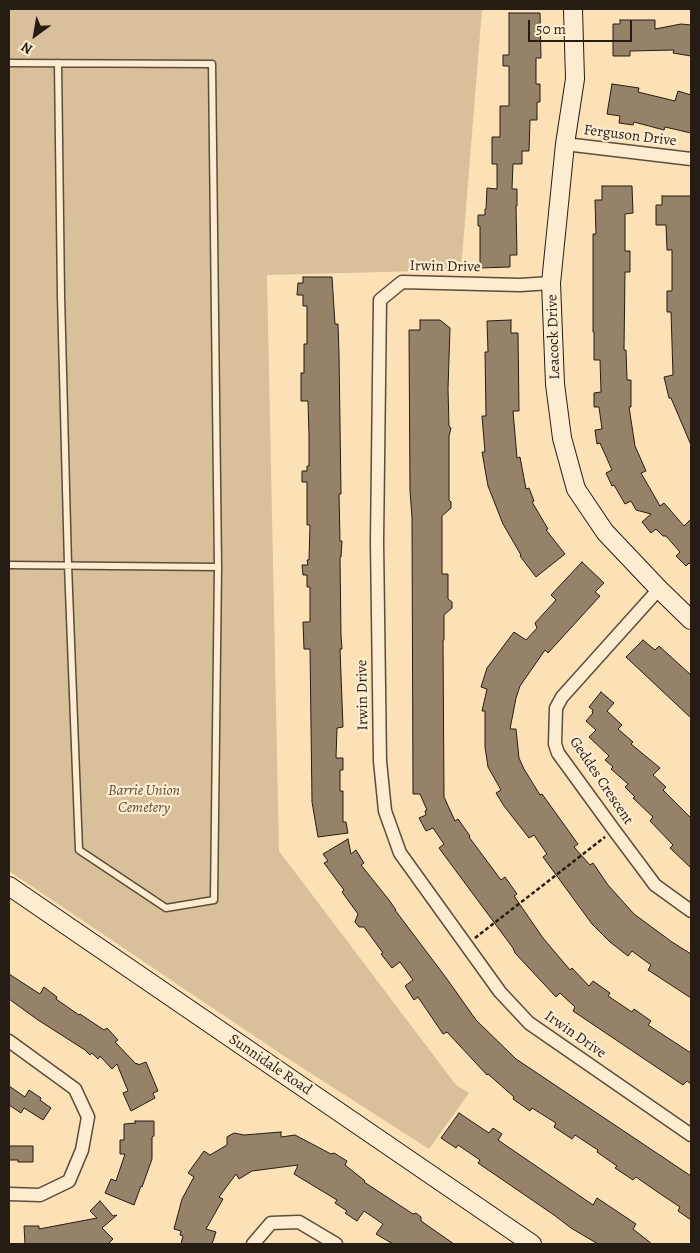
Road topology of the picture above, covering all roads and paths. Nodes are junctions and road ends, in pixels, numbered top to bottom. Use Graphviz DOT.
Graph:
graph roads {
  1 [pos="573,9"];
  2 [pos="9,63"];
  3 [pos="58,63"];
  4 [pos="565,144"];
  5 [pos="691,159"];
  6 [pos="551,283"];
  7 [pos="9,565"];
  8 [pos="68,565"];
  9 [pos="218,567"];
  10 [pos="659,589"];
  11 [pos="691,620"];
  12 [pos="614,830"];
  13 [pos="9,886"];
  14 [pos="691,911"];
  15 [pos="466,945"];
  16 [pos="9,1041"];
  17 [pos="691,1135"];
  18 [pos="9,1194"];
  19 [pos="253,1244"];
  20 [pos="336,1244"];
  21 [pos="532,1244"];
  1 -- 4 [label="street, Leacock Drive"];
  2 -- 3 [label="lane"];
  3 -- 8 [label="lane"];
  3 -- 9 [label="lane"];
  4 -- 5 [label="street, Ferguson Drive"];
  4 -- 6 [label="street, Leacock Drive"];
  6 -- 10 [label="street, Leacock Drive"];
  6 -- 15 [label="street, Irwin Drive"];
  7 -- 8 [label="lane"];
  8 -- 9 [label="lane"];
  8 -- 9 [label="lane"];
  10 -- 11 [label="street, Leacock Drive"];
  10 -- 12 [label="street, Geddes Crescent"];
  12 -- 14 [label="street, Geddes Crescent"];
  12 -- 15 [label="path"];
  13 -- 21 [label="street, Sunnidale Road"];
  15 -- 17 [label="street, Irwin Drive"];
  16 -- 18 [label="street"];
  19 -- 20 [label="street"];
}
